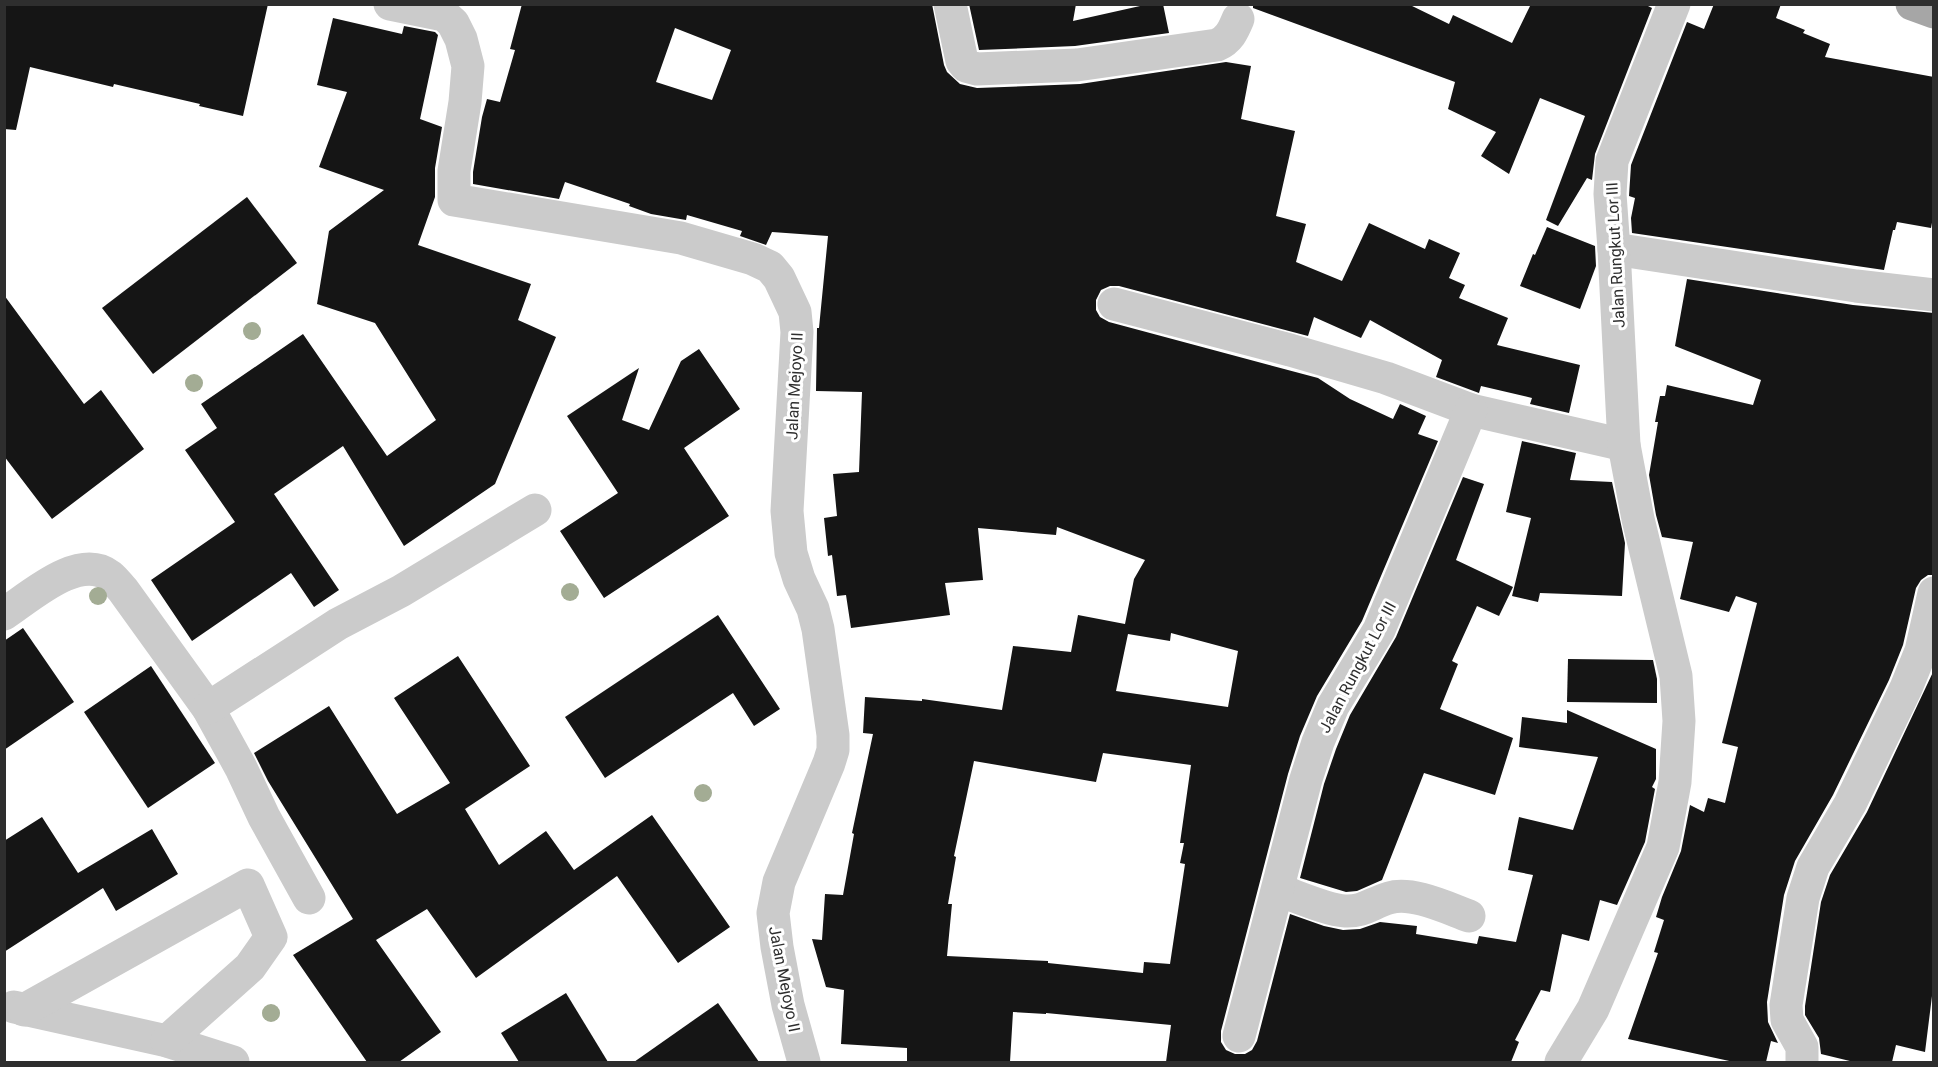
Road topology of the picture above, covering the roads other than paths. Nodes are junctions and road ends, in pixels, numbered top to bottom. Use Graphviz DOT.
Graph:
graph roads {
  1 [pos="390,4"];
  2 [pos="950,4"];
  3 [pos="1674,4"];
  4 [pos="1912,4"];
  5 [pos="1934,12"];
  6 [pos="1238,19"];
  7 [pos="1614,249"];
  8 [pos="1934,295"];
  9 [pos="1114,304"];
  10 [pos="1471,410"];
  11 [pos="1624,445"];
  12 [pos="535,510"];
  13 [pos="1934,593"];
  14 [pos="4,614"];
  15 [pos="1928,647"];
  16 [pos="208,708"];
  17 [pos="1278,890"];
  18 [pos="309,898"];
  19 [pos="1470,916"];
  20 [pos="14,1007"];
  21 [pos="1239,1036"];
  22 [pos="167,1041"];
  23 [pos="233,1062"];
  24 [pos="804,1062"];
  25 [pos="1561,1062"];
  26 [pos="1802,1062"];
  1 -- 24 [label="street, Jalan Mejoyo II"];
  2 -- 6 [label="street"];
  3 -- 7 [label="street, Jalan Rungkut Lor III"];
  4 -- 5 [label="main road"];
  7 -- 8 [label="street"];
  7 -- 11 [label="street, Jalan Rungkut Lor III"];
  9 -- 10 [label="street"];
  10 -- 11 [label="street"];
  10 -- 17 [label="street, Jalan Rungkut Lor III"];
  11 -- 25 [label="street, Jalan Rungkut Lor III"];
  12 -- 16 [label="street"];
  13 -- 15 [label="street"];
  14 -- 16 [label="street"];
  15 -- 26 [label="street"];
  16 -- 18 [label="street"];
  17 -- 19 [label="street"];
  17 -- 21 [label="street, Jalan Rungkut Lor III"];
  20 -- 22 [label="street"];
  20 -- 22 [label="street"];
  22 -- 23 [label="street"];
}
